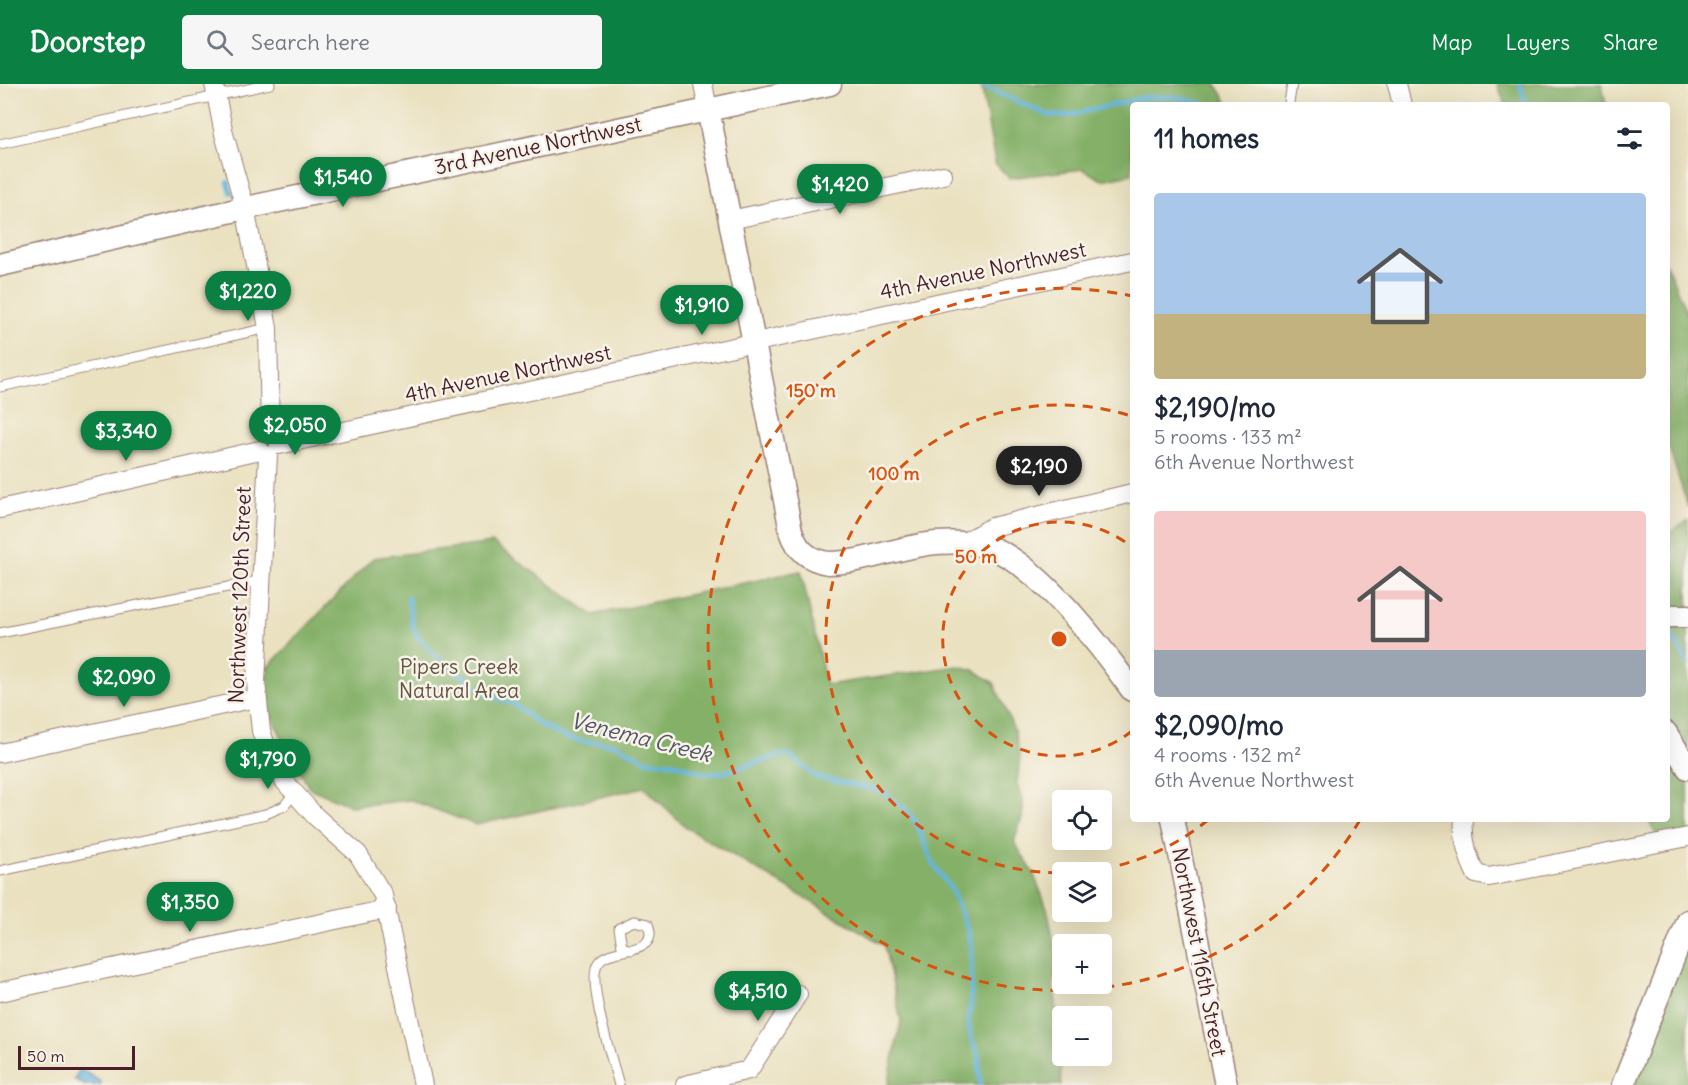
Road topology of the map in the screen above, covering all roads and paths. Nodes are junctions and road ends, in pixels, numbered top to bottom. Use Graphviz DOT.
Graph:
graph roads {
  1 [pos="270,84"];
  2 [pos="703,84"];
  3 [pos="830,84"];
  4 [pos="1292,84"];
  5 [pos="1397,84"];
  6 [pos="215,90"];
  7 [pos="1289,102"];
  8 [pos="1401,102"];
  9 [pos="708,109"];
  10 [pos="0,144"];
  11 [pos="943,175"];
  12 [pos="245,208"];
  13 [pos="730,220"];
  14 [pos="1130,261"];
  15 [pos="0,265"];
  16 [pos="268,328"];
  17 [pos="753,344"];
  18 [pos="0,387"];
  19 [pos="270,446"];
  20 [pos="1130,493"];
  21 [pos="0,509"];
  22 [pos="963,543"];
  23 [pos="263,580"];
  24 [pos="1670,616"];
  25 [pos="1688,616"];
  26 [pos="0,633"];
  27 [pos="1130,687"];
  28 [pos="256,698"];
  29 [pos="1670,739"];
  30 [pos="0,753"];
  31 [pos="1688,768"];
  32 [pos="294,794"];
  33 [pos="1174,822"];
  34 [pos="1464,822"];
  35 [pos="1688,837"];
  36 [pos="0,871"];
  37 [pos="387,909"];
  38 [pos="1688,921"];
  39 [pos="632,950"];
  40 [pos="0,992"];
  41 [pos="798,994"];
  42 [pos="751,1078"];
  43 [pos="423,1085"];
  44 [pos="618,1085"];
  45 [pos="685,1085"];
  46 [pos="1226,1085"];
  47 [pos="1623,1085"];
  1 -- 6 [label="lane"];
  2 -- 9 [label="street"];
  3 -- 9 [label="street, 3rd Avenue Northwest"];
  4 -- 7 [label="lane"];
  5 -- 8 [label="street"];
  6 -- 10 [label="lane"];
  6 -- 12 [label="street, Northwest 120th Street"];
  9 -- 12 [label="street, 3rd Avenue Northwest"];
  9 -- 13 [label="street"];
  11 -- 13 [label="street"];
  12 -- 15 [label="street, 3rd Avenue Northwest"];
  12 -- 16 [label="street, Northwest 120th Street"];
  13 -- 17 [label="street"];
  14 -- 17 [label="street, 4th Avenue Northwest"];
  16 -- 18 [label="lane"];
  16 -- 19 [label="street, Northwest 120th Street"];
  17 -- 19 [label="street, 4th Avenue Northwest"];
  17 -- 22 [label="street"];
  19 -- 21 [label="street, 4th Avenue Northwest"];
  19 -- 23 [label="street, Northwest 120th Street"];
  20 -- 22 [label="street"];
  22 -- 27 [label="street"];
  23 -- 26 [label="lane"];
  23 -- 28 [label="street, Northwest 120th Street"];
  24 -- 25 [label="street"];
  28 -- 30 [label="street"];
  28 -- 32 [label="street, Northwest 120th Street"];
  29 -- 31 [label="street"];
  32 -- 36 [label="lane"];
  32 -- 37 [label="street, Northwest 120th Street"];
  33 -- 46 [label="street, Northwest 116th Street"];
  34 -- 35 [label="street"];
  37 -- 40 [label="street"];
  37 -- 43 [label="street, Northwest 120th Street"];
  38 -- 47 [label="street"];
  39 -- 44 [label="lane"];
  41 -- 42 [label="street"];
  42 -- 45 [label="street"];
}
